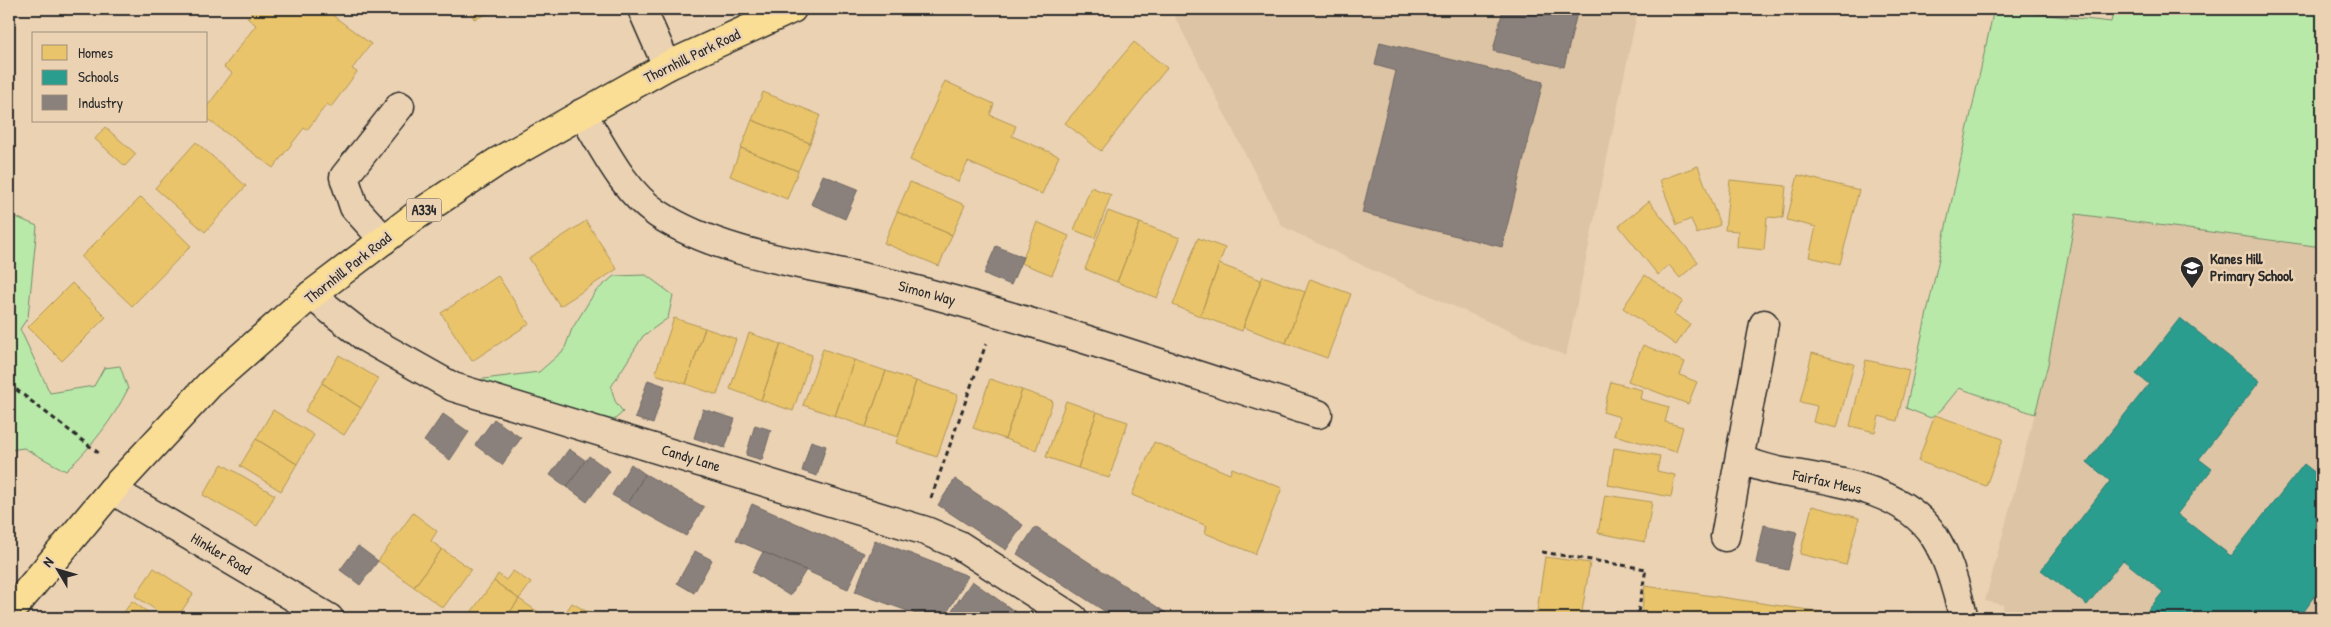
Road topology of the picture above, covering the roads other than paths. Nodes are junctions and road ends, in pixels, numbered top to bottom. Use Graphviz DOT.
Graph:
graph roads {
  1 [pos="642,9"];
  2 [pos="792,9"];
  3 [pos="667,66"];
  4 [pos="400,106"];
  5 [pos="582,113"];
  6 [pos="384,240"];
  7 [pos="311,295"];
  8 [pos="1764,324"];
  9 [pos="1318,414"];
  10 [pos="1739,460"];
  11 [pos="112,490"];
  12 [pos="1725,537"];
  13 [pos="9,613"];
  14 [pos="329,618"];
  15 [pos="1073,618"];
  16 [pos="1964,618"];
  1 -- 3 [label="street"];
  2 -- 3 [label="main road, Thornhill Park Road / A334"];
  3 -- 5 [label="main road, Thornhill Park Road / A334"];
  4 -- 6 [label="street"];
  5 -- 6 [label="main road, Thornhill Park Road / A334"];
  5 -- 9 [label="street, Simon Way"];
  6 -- 7 [label="main road, Thornhill Park Road / A334"];
  7 -- 11 [label="main road, Thornhill Park Road / A334"];
  7 -- 15 [label="street, Candy Lane"];
  8 -- 10 [label="street"];
  10 -- 12 [label="street"];
  10 -- 16 [label="street, Fairfax Mews"];
  11 -- 13 [label="main road, Thornhill Park Road / A334"];
  11 -- 14 [label="street, Hinkler Road"];
}
